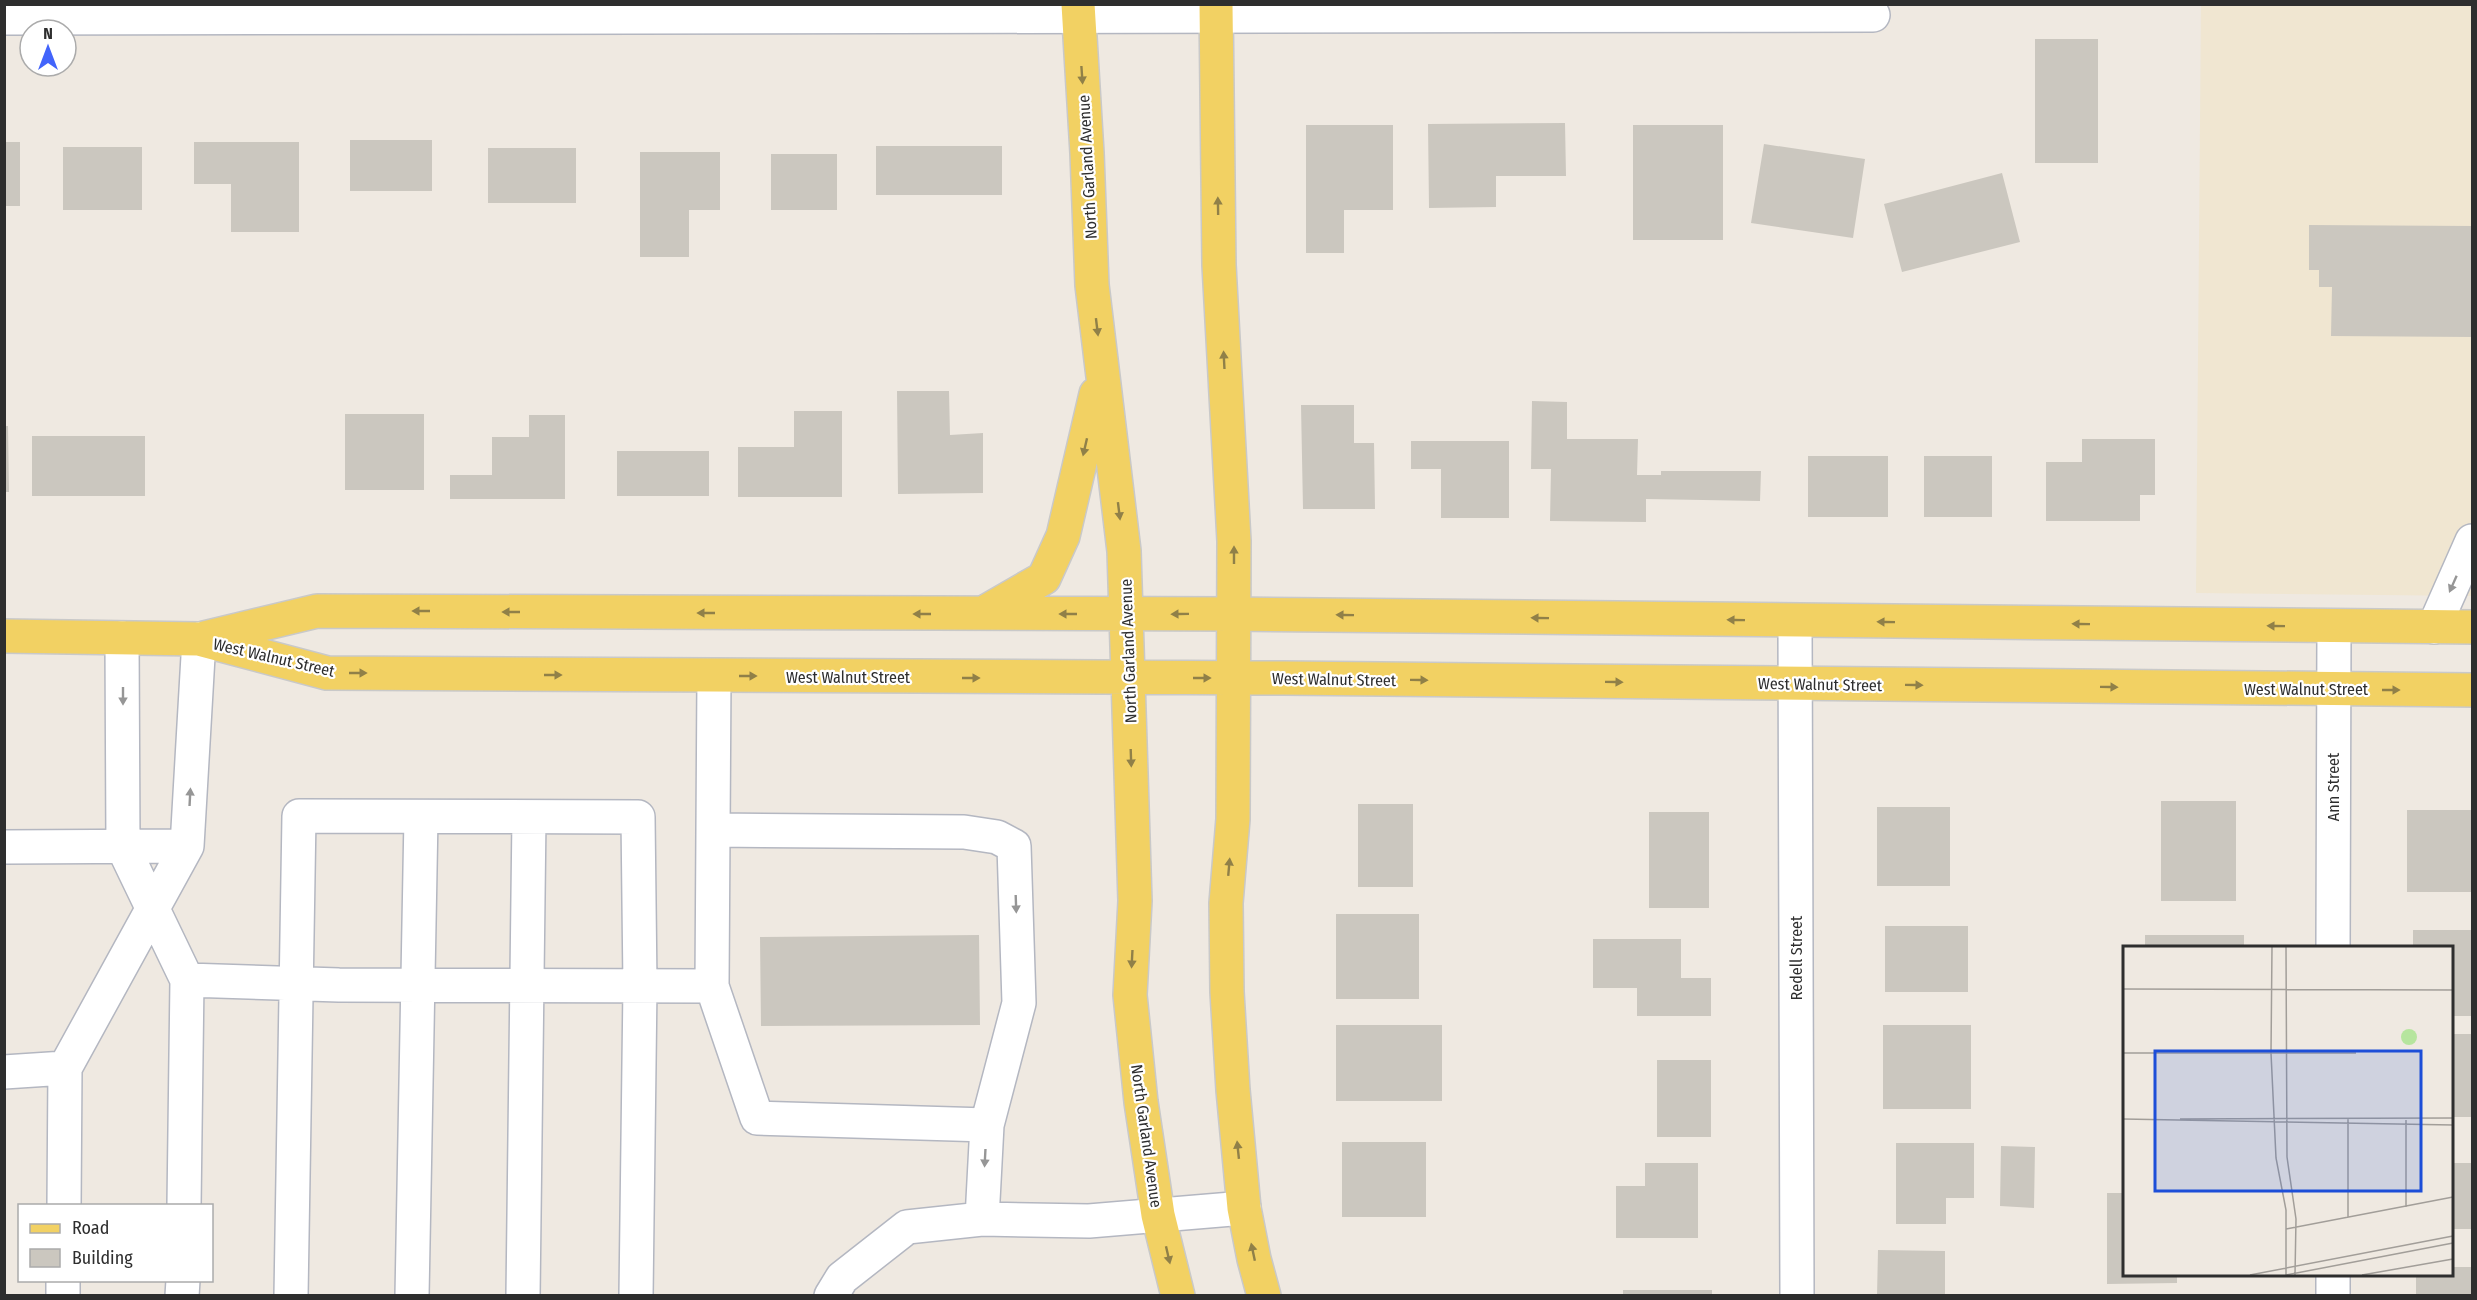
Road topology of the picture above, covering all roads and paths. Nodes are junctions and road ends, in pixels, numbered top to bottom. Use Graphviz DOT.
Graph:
graph roads {
  1 [pos="1216,10"];
  2 [pos="1078,11"];
  3 [pos="1873,15"];
  4 [pos="4,18"];
  5 [pos="1102,369"];
  6 [pos="2472,541"];
  7 [pos="981,614"];
  8 [pos="1234,614"];
  9 [pos="1127,615"];
  10 [pos="1795,621"];
  11 [pos="2334,627"];
  12 [pos="2434,627"];
  13 [pos="2472,627"];
  14 [pos="4,636"];
  15 [pos="122,638"];
  16 [pos="200,639"];
  17 [pos="714,676"];
  18 [pos="1129,678"];
  19 [pos="1234,678"];
  20 [pos="1796,684"];
  21 [pos="2333,689"];
  22 [pos="2472,690"];
  23 [pos="421,817"];
  24 [pos="529,817"];
  25 [pos="713,830"];
  26 [pos="187,846"];
  27 [pos="4,847"];
  28 [pos="123,847"];
  29 [pos="153,909"];
  30 [pos="2333,946"];
  31 [pos="187,980"];
  32 [pos="296,984"];
  33 [pos="418,985"];
  34 [pos="528,986"];
  35 [pos="640,986"];
  36 [pos="712,986"];
  37 [pos="65,1068"];
  38 [pos="4,1072"];
  39 [pos="987,1125"];
  40 [pos="64,1204"];
  41 [pos="184,1204"];
  42 [pos="1244,1208"];
  43 [pos="1158,1215"];
  44 [pos="982,1219"];
  45 [pos="2333,1276"];
  46 [pos="291,1296"];
  47 [pos="412,1296"];
  48 [pos="523,1296"];
  49 [pos="636,1296"];
  50 [pos="831,1296"];
  51 [pos="1178,1296"];
  52 [pos="1264,1296"];
  53 [pos="1797,1296"];
  54 [pos="2333,1296"];
  1 -- 2 [label="street"];
  1 -- 3 [label="street"];
  8 -- 1 [label="main road, one-way"];
  2 -- 4 [label="street"];
  2 -- 5 [label="main road, North Garland Avenue, one-way"];
  5 -- 7 [label="main road, one-way"];
  5 -- 9 [label="main road, North Garland Avenue, one-way"];
  6 -- 12 [label="street, one-way"];
  9 -- 7 [label="main road, West Walnut Street, one-way"];
  7 -- 16 [label="main road, West Walnut Street, one-way"];
  8 -- 9 [label="main road, West Walnut Street, one-way"];
  10 -- 8 [label="main road, West Walnut Street, one-way"];
  8 -- 19 [label="main road"];
  9 -- 18 [label="main road, North Garland Avenue"];
  11 -- 10 [label="main road, West Walnut Street, one-way"];
  10 -- 20 [label="street, Redell Street"];
  11 -- 12 [label="main road, West Walnut Street"];
  11 -- 21 [label="street, Ann Street"];
  12 -- 13 [label="main road, West Walnut Street"];
  14 -- 15 [label="main road, West Walnut Street"];
  15 -- 16 [label="main road, West Walnut Street"];
  15 -- 28 [label="street, one-way"];
  16 -- 17 [label="main road, West Walnut Street, one-way"];
  26 -- 16 [label="street, one-way"];
  17 -- 18 [label="main road, West Walnut Street, one-way"];
  17 -- 25 [label="street"];
  18 -- 19 [label="main road, West Walnut Street, one-way"];
  18 -- 43 [label="main road, North Garland Avenue, one-way"];
  19 -- 20 [label="main road, West Walnut Street, one-way"];
  42 -- 19 [label="main road, one-way"];
  20 -- 21 [label="main road, West Walnut Street, one-way"];
  20 -- 53 [label="street, Redell Street"];
  21 -- 22 [label="main road, West Walnut Street, one-way"];
  21 -- 30 [label="street, Ann Street"];
  23 -- 24 [label="street"];
  23 -- 32 [label="street"];
  23 -- 33 [label="street"];
  24 -- 34 [label="street"];
  24 -- 35 [label="street"];
  25 -- 36 [label="street"];
  25 -- 39 [label="street, one-way"];
  26 -- 28 [label="street"];
  26 -- 29 [label="street"];
  27 -- 28 [label="street"];
  28 -- 29 [label="street"];
  29 -- 31 [label="street"];
  29 -- 37 [label="street"];
  31 -- 32 [label="street"];
  31 -- 41 [label="street"];
  32 -- 33 [label="street"];
  32 -- 46 [label="street"];
  33 -- 34 [label="street"];
  33 -- 47 [label="street"];
  34 -- 35 [label="street"];
  34 -- 48 [label="street"];
  35 -- 36 [label="street"];
  35 -- 49 [label="street"];
  36 -- 39 [label="street"];
  37 -- 38 [label="street"];
  37 -- 40 [label="street"];
  39 -- 44 [label="street, one-way"];
  42 -- 43 [label="street"];
  52 -- 42 [label="main road, one-way"];
  43 -- 44 [label="street"];
  43 -- 51 [label="main road, North Garland Avenue, one-way"];
  44 -- 50 [label="street"];
  45 -- 54 [label="street"];
}
